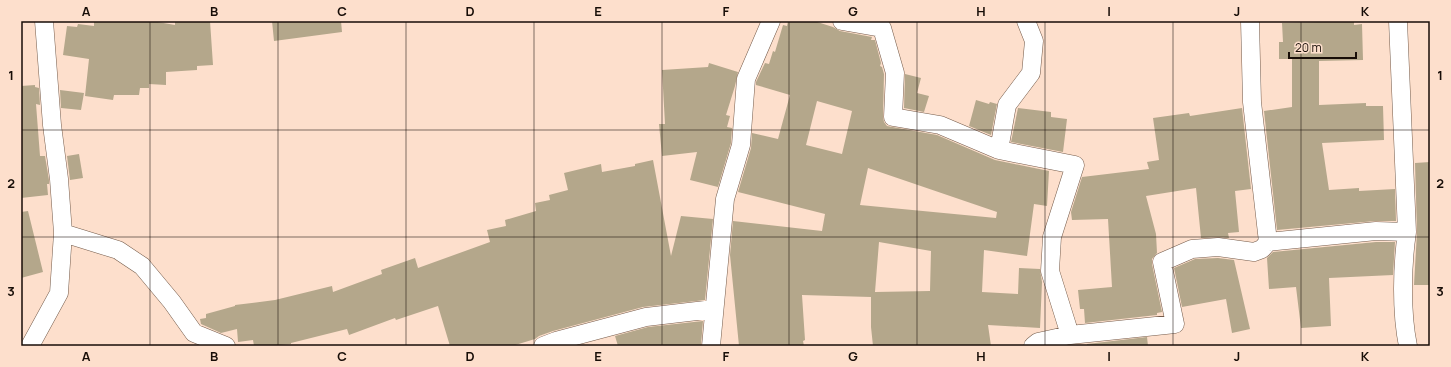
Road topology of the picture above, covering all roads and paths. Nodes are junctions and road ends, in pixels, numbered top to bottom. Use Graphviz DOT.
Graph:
graph roads {
  1 [pos="44,21"];
  2 [pos="771,21"];
  3 [pos="842,21"];
  4 [pos="1026,21"];
  5 [pos="1250,21"];
  6 [pos="1398,21"];
  7 [pos="999,150"];
  8 [pos="1407,232"];
  9 [pos="63,233"];
  10 [pos="1268,242"];
  11 [pos="714,309"];
  12 [pos="1070,335"];
  13 [pos="30,346"];
  14 [pos="226,346"];
  15 [pos="543,346"];
  16 [pos="711,346"];
  17 [pos="1033,346"];
  18 [pos="1408,346"];
  1 -- 9 [label="street"];
  2 -- 11 [label="street"];
  3 -- 7 [label="street"];
  4 -- 7 [label="street"];
  5 -- 10 [label="street"];
  6 -- 8 [label="street"];
  7 -- 12 [label="street"];
  8 -- 10 [label="street"];
  8 -- 18 [label="street"];
  9 -- 13 [label="street"];
  9 -- 14 [label="street"];
  10 -- 12 [label="street"];
  11 -- 15 [label="street"];
  11 -- 16 [label="street"];
  12 -- 17 [label="street"];
}
